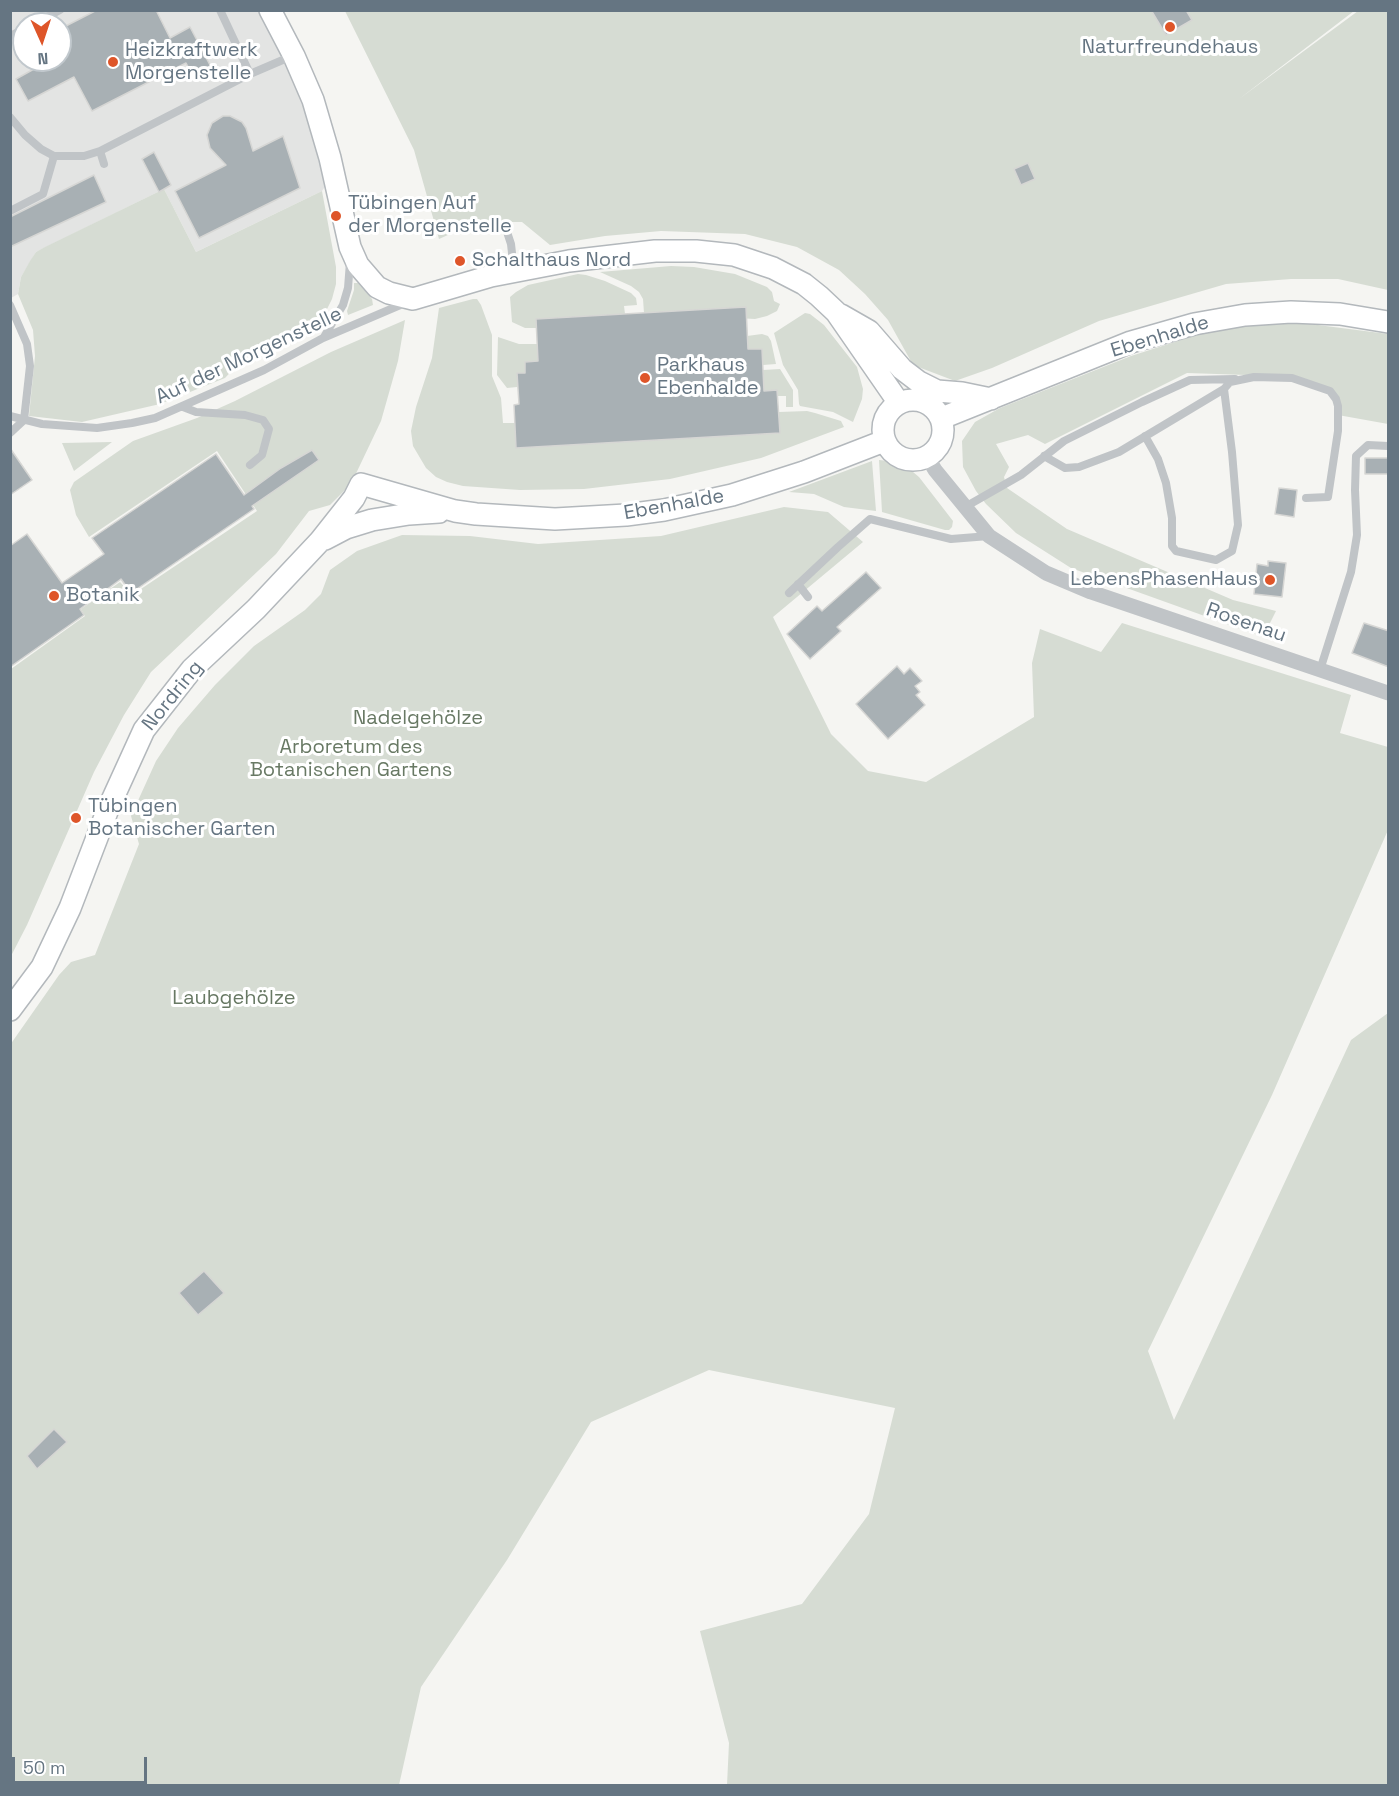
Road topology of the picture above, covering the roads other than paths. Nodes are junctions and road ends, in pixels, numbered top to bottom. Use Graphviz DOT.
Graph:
graph roads {
  1 [pos="220,10"];
  2 [pos="270,10"];
  3 [pos="294,56"];
  4 [pos="250,74"];
  5 [pos="10,117"];
  6 [pos="100,151"];
  7 [pos="54,156"];
  8 [pos="104,164"];
  9 [pos="10,211"];
  10 [pos="505,226"];
  11 [pos="350,247"];
  12 [pos="514,272"];
  13 [pos="413,299"];
  14 [pos="10,304"];
  15 [pos="836,312"];
  16 [pos="1389,322"];
  17 [pos="323,338"];
  18 [pos="1239,379"];
  19 [pos="1224,388"];
  20 [pos="992,399"];
  21 [pos="899,404"];
  22 [pos="183,407"];
  23 [pos="10,416"];
  24 [pos="942,418"];
  25 [pos="24,420"];
  26 [pos="10,433"];
  27 [pos="1145,436"];
  28 [pos="884,441"];
  29 [pos="1389,446"];
  30 [pos="1044,456"];
  31 [pos="928,458"];
  32 [pos="250,465"];
  33 [pos="361,484"];
  34 [pos="1306,498"];
  35 [pos="964,507"];
  36 [pos="455,511"];
  37 [pos="989,536"];
  38 [pos="320,541"];
  39 [pos="798,584"];
  40 [pos="789,594"];
  41 [pos="808,597"];
  42 [pos="1320,670"];
  43 [pos="1389,693"];
  44 [pos="10,1010"];
  1 -- 4 [label="lane"];
  2 -- 3 [label="street"];
  3 -- 4 [label="lane"];
  3 -- 11 [label="street"];
  4 -- 6 [label="lane"];
  5 -- 7 [label="lane"];
  6 -- 7 [label="lane"];
  6 -- 8 [label="lane"];
  7 -- 9 [label="lane"];
  10 -- 12 [label="lane"];
  11 -- 13 [label="street"];
  11 -- 17 [label="lane"];
  12 -- 13 [label="street"];
  12 -- 15 [label="street"];
  13 -- 17 [label="lane, Auf der Morgenstelle"];
  14 -- 25 [label="lane"];
  15 -- 20 [label="street"];
  15 -- 21 [label="street"];
  16 -- 20 [label="street, Ebenhalde"];
  17 -- 22 [label="lane, Auf der Morgenstelle"];
  18 -- 19 [label="lane"];
  18 -- 30 [label="lane"];
  18 -- 34 [label="lane"];
  19 -- 27 [label="lane"];
  19 -- 27 [label="lane"];
  20 -- 24 [label="street, Ebenhalde"];
  21 -- 24 [label="street"];
  21 -- 28 [label="street"];
  22 -- 25 [label="lane, Auf der Morgenstelle"];
  22 -- 32 [label="lane"];
  23 -- 25 [label="lane, Auf der Morgenstelle"];
  24 -- 31 [label="street"];
  25 -- 26 [label="lane"];
  27 -- 30 [label="lane"];
  28 -- 31 [label="street"];
  28 -- 36 [label="street, Ebenhalde"];
  29 -- 42 [label="lane"];
  30 -- 35 [label="lane"];
  31 -- 35 [label="street, Rosenau"];
  33 -- 36 [label="street, Ebenhalde"];
  33 -- 38 [label="street, Nordring"];
  35 -- 37 [label="street, Rosenau"];
  36 -- 38 [label="street, Ebenhalde"];
  37 -- 39 [label="lane"];
  37 -- 42 [label="street, Rosenau"];
  38 -- 44 [label="street, Nordring"];
  39 -- 40 [label="lane"];
  39 -- 41 [label="lane"];
  42 -- 43 [label="street, Rosenau"];
}
